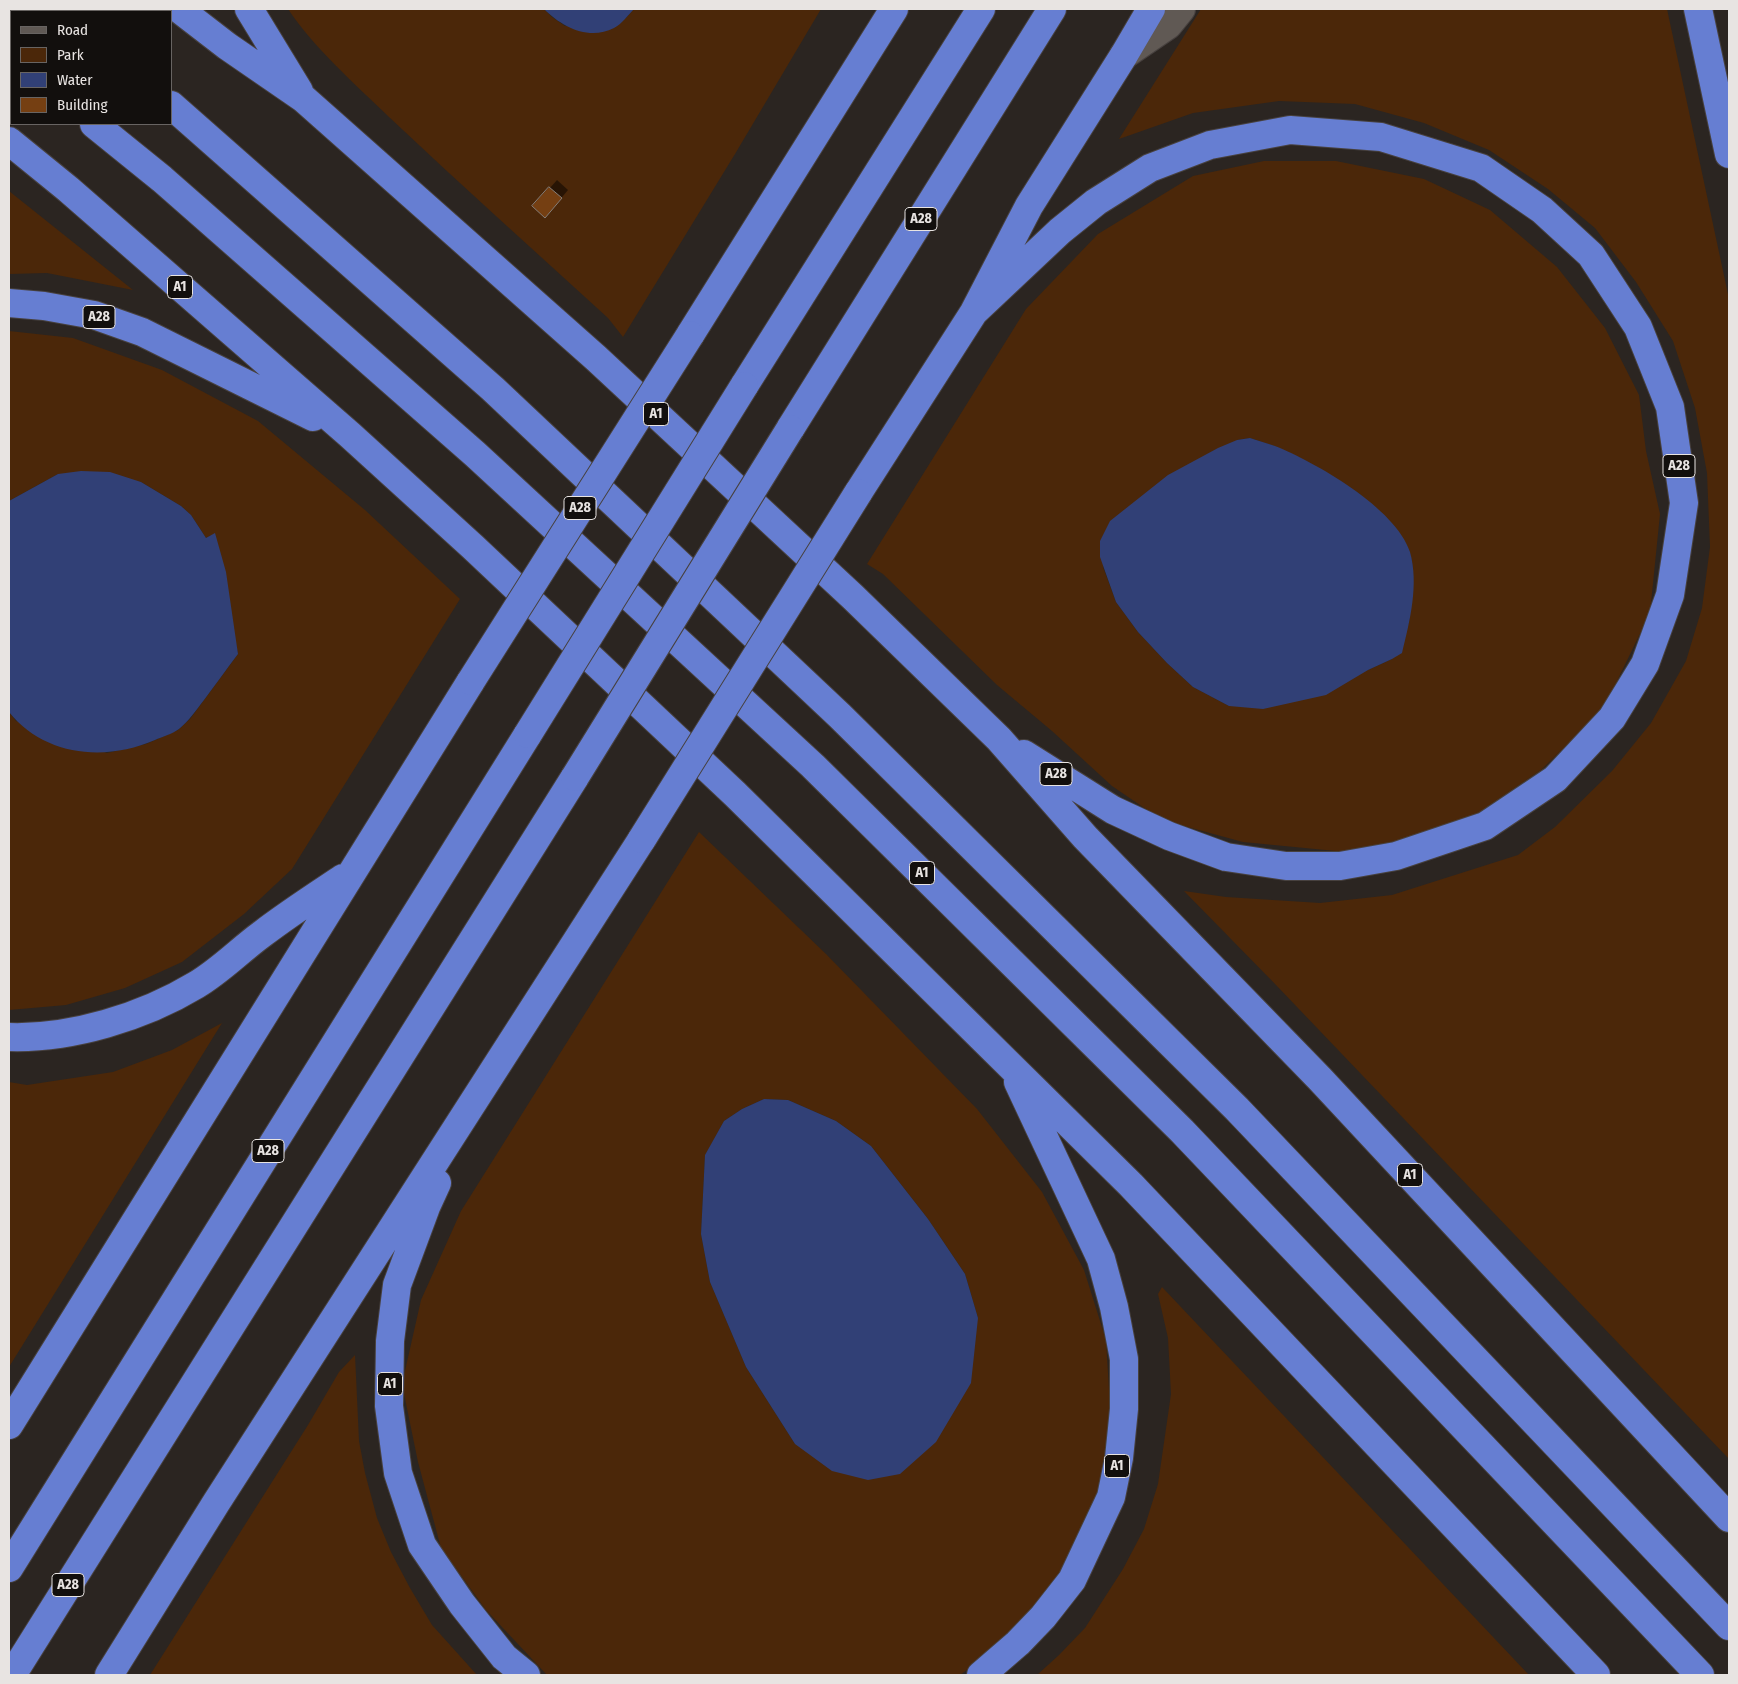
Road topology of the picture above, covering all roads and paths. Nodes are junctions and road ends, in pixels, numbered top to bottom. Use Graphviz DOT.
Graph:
graph roads {
  1 [pos="179,9"];
  2 [pos="249,9"];
  3 [pos="981,9"];
  4 [pos="1052,9"];
  5 [pos="1151,9"];
  6 [pos="1181,9"];
  7 [pos="1698,9"];
  8 [pos="889,13"];
  9 [pos="1124,55"];
  10 [pos="304,99"];
  11 [pos="172,106"];
  12 [pos="95,125"];
  13 [pos="9,141"];
  14 [pos="1729,154"];
  15 [pos="9,303"];
  16 [pos="974,312"];
  17 [pos="350,435"];
  18 [pos="999,739"];
  19 [pos="353,871"];
  20 [pos="9,1036"];
  21 [pos="1010,1064"];
  22 [pos="492,1072"];
  23 [pos="9,1425"];
  24 [pos="1729,1518"];
  25 [pos="9,1568"];
  26 [pos="1729,1626"];
  27 [pos="12,1675"];
  28 [pos="110,1675"];
  29 [pos="526,1675"];
  30 [pos="981,1675"];
  31 [pos="1596,1675"];
  32 [pos="1700,1675"];
  1 -- 10 [label="highway, A1"];
  2 -- 10 [label="highway, A1"];
  3 -- 25 [label="highway, A28, bridge"];
  4 -- 27 [label="highway, A28, bridge"];
  5 -- 9 [label="highway, A28"];
  6 -- 9 [label="lane, A28"];
  7 -- 14 [label="highway"];
  8 -- 19 [label="highway, A28, bridge"];
  9 -- 16 [label="highway, A28"];
  10 -- 18 [label="highway, A1"];
  11 -- 26 [label="highway"];
  12 -- 32 [label="highway, A1"];
  13 -- 17 [label="highway, A1"];
  15 -- 17 [label="highway, A28"];
  16 -- 18 [label="highway, A28"];
  16 -- 22 [label="highway, A28, bridge"];
  17 -- 21 [label="highway, A1"];
  18 -- 24 [label="highway, A1"];
  19 -- 20 [label="highway, A28"];
  19 -- 23 [label="highway, A28"];
  21 -- 30 [label="highway, A1"];
  21 -- 31 [label="highway, A1"];
  22 -- 28 [label="highway, A28"];
  22 -- 29 [label="highway, A1"];
}
